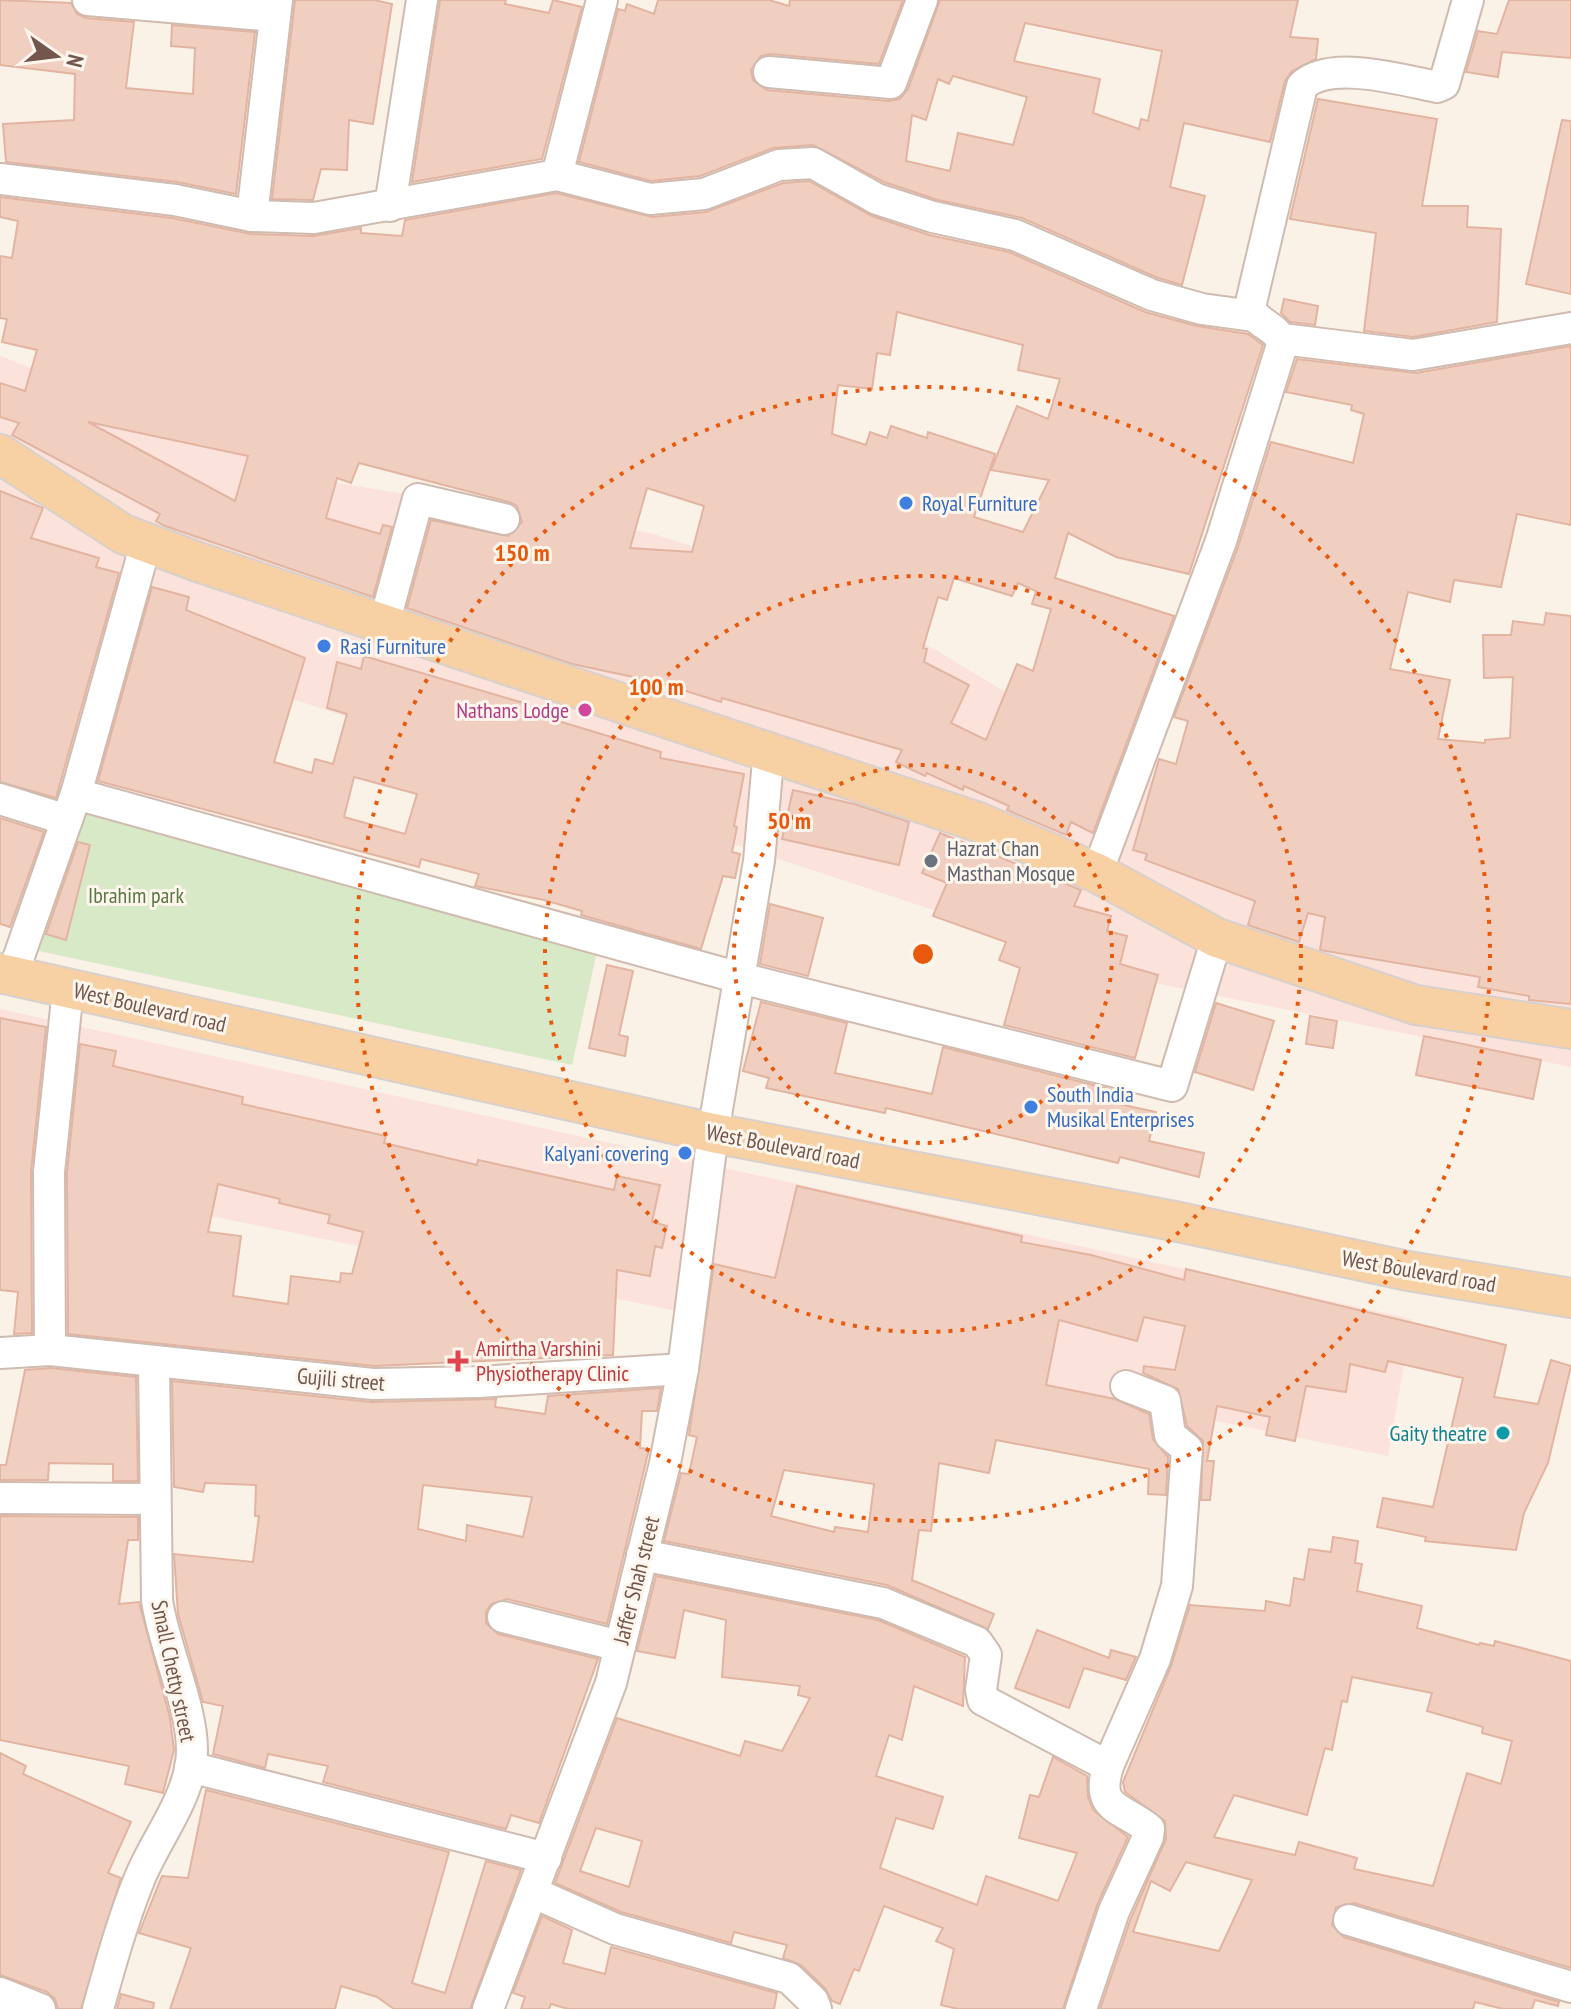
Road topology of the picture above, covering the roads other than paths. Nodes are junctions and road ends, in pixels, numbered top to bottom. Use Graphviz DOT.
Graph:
graph roads {
  1 [pos="88,0"];
  2 [pos="422,0"];
  3 [pos="602,0"];
  4 [pos="922,0"];
  5 [pos="1468,0"];
  6 [pos="276,8"];
  7 [pos="769,72"];
  8 [pos="557,175"];
  9 [pos="0,179"];
  10 [pos="390,206"];
  11 [pos="252,216"];
  12 [pos="1253,316"];
  13 [pos="1571,328"];
  14 [pos="1282,339"];
  15 [pos="0,454"];
  16 [pos="504,519"];
  17 [pos="146,543"];
  18 [pos="384,624"];
  19 [pos="769,750"];
  20 [pos="0,799"];
  21 [pos="72,807"];
  22 [pos="1097,873"];
  23 [pos="1217,938"];
  24 [pos="6,974"];
  25 [pos="740,978"];
  26 [pos="68,989"];
  27 [pos="1571,1029"];
  28 [pos="713,1133"];
  29 [pos="1571,1298"];
  30 [pos="50,1350"];
  31 [pos="0,1353"];
  32 [pos="154,1362"];
  33 [pos="683,1369"];
  34 [pos="1126,1386"];
  35 [pos="0,1498"];
  36 [pos="155,1499"];
  37 [pos="642,1555"];
  38 [pos="503,1617"];
  39 [pos="620,1646"];
  40 [pos="1108,1766"];
  41 [pos="190,1767"];
  42 [pos="546,1858"];
  43 [pos="532,1892"];
  44 [pos="1349,1920"];
  45 [pos="1571,1987"];
  46 [pos="0,1993"];
  47 [pos="40,2009"];
  48 [pos="98,2009"];
  49 [pos="488,2009"];
  50 [pos="816,2009"];
  51 [pos="1081,2009"];
  1 -- 6 [label="street"];
  2 -- 10 [label="street"];
  3 -- 8 [label="street"];
  4 -- 7 [label="street"];
  5 -- 12 [label="street"];
  6 -- 11 [label="street"];
  8 -- 10 [label="street"];
  8 -- 12 [label="street"];
  9 -- 11 [label="street"];
  10 -- 11 [label="street"];
  12 -- 14 [label="street"];
  13 -- 14 [label="street"];
  14 -- 22 [label="street"];
  15 -- 17 [label="main road"];
  16 -- 18 [label="street"];
  17 -- 18 [label="main road"];
  17 -- 21 [label="street"];
  18 -- 19 [label="main road"];
  19 -- 22 [label="main road"];
  19 -- 25 [label="street, Jaffer Shah street"];
  20 -- 21 [label="street"];
  21 -- 24 [label="street"];
  21 -- 25 [label="street"];
  22 -- 23 [label="main road"];
  23 -- 25 [label="street"];
  23 -- 27 [label="main road"];
  24 -- 26 [label="main road, West Boulevard road"];
  25 -- 28 [label="street, Jaffer Shah street"];
  26 -- 28 [label="main road, West Boulevard road"];
  26 -- 30 [label="street"];
  28 -- 29 [label="main road, West Boulevard road"];
  28 -- 33 [label="street, Jaffer Shah street"];
  30 -- 31 [label="street, Gujili street"];
  30 -- 32 [label="street, Gujili street"];
  32 -- 33 [label="street, Gujili street"];
  32 -- 36 [label="street, Small Chetty street"];
  33 -- 37 [label="street, Jaffer Shah street"];
  34 -- 40 [label="street"];
  35 -- 36 [label="street"];
  36 -- 41 [label="street, Small Chetty street"];
  37 -- 39 [label="street, Jaffer Shah street"];
  37 -- 40 [label="street"];
  38 -- 39 [label="street"];
  39 -- 42 [label="street, Jaffer Shah street"];
  40 -- 51 [label="street"];
  41 -- 42 [label="street"];
  41 -- 48 [label="street, Small Chetty street"];
  42 -- 43 [label="street, Jaffer Shah street"];
  43 -- 49 [label="street, Jaffer Shah street"];
  43 -- 50 [label="street"];
  44 -- 45 [label="street"];
  46 -- 47 [label="street"];
}
